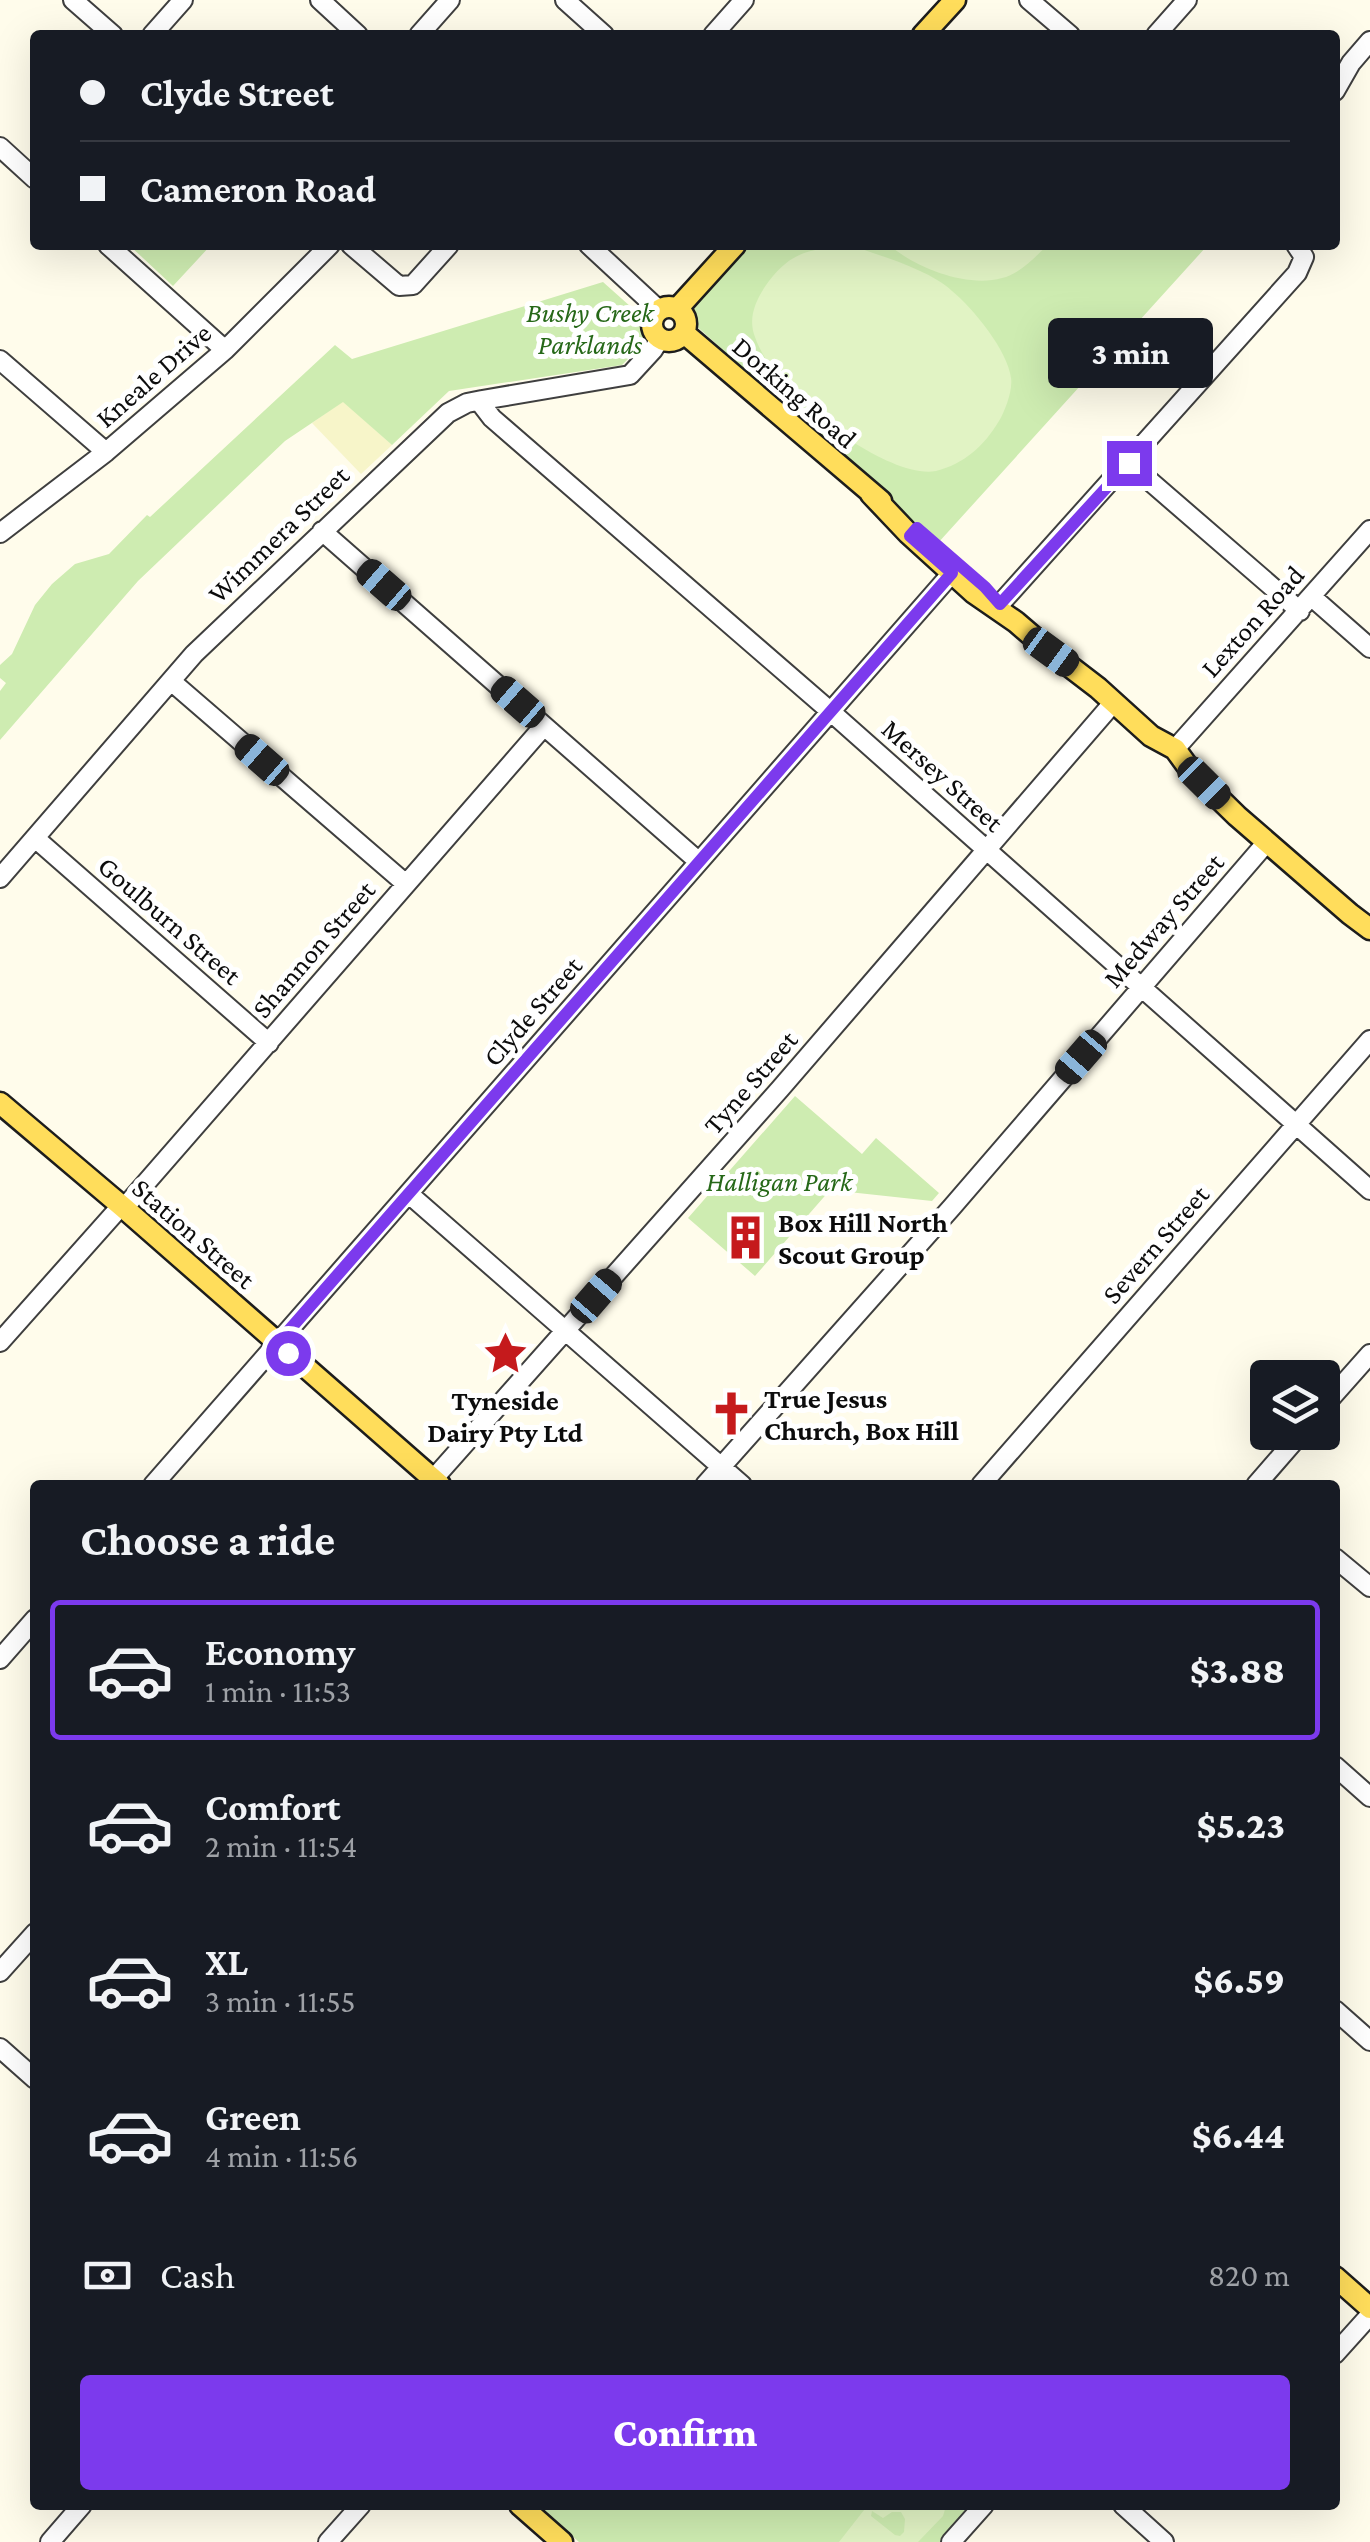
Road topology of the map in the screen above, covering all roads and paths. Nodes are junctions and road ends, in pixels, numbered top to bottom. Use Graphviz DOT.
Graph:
graph roads {
  1 [pos="73,0"];
  2 [pos="183,0"];
  3 [pos="320,0"];
  4 [pos="450,0"];
  5 [pos="565,0"];
  6 [pos="744,0"];
  7 [pos="955,0"];
  8 [pos="1029,0"];
  9 [pos="1187,0"];
  10 [pos="107,30"];
  11 [pos="156,30"];
  12 [pos="353,30"];
  13 [pos="424,30"];
  14 [pos="598,30"];
  15 [pos="717,30"];
  16 [pos="928,30"];
  17 [pos="1064,30"];
  18 [pos="1160,30"];
  19 [pos="1370,41"];
  20 [pos="1340,83"];
  21 [pos="0,148"];
  22 [pos="30,175"];
  23 [pos="114,250"];
  24 [pos="325,250"];
  25 [pos="356,250"];
  26 [pos="444,250"];
  27 [pos="595,250"];
  28 [pos="731,250"];
  29 [pos="1299,250"];
  30 [pos="668,309"];
  31 [pos="684,332"];
  32 [pos="660,338"];
  33 [pos="225,350"];
  34 [pos="0,360"];
  35 [pos="482,400"];
  36 [pos="106,452"];
  37 [pos="1129,463"];
  38 [pos="1370,530"];
  39 [pos="322,531"];
  40 [pos="0,532"];
  41 [pos="914,532"];
  42 [pos="952,573"];
  43 [pos="1306,604"];
  44 [pos="998,606"];
  45 [pos="1370,648"];
  46 [pos="1051,652"];
  47 [pos="171,681"];
  48 [pos="1107,710"];
  49 [pos="830,711"];
  50 [pos="544,726"];
  51 [pos="1175,749"];
  52 [pos="1238,816"];
  53 [pos="34,838"];
  54 [pos="1267,842"];
  55 [pos="987,850"];
  56 [pos="698,860"];
  57 [pos="0,878"];
  58 [pos="406,884"];
  59 [pos="1350,914"];
  60 [pos="1370,929"];
  61 [pos="1370,937"];
  62 [pos="1141,987"];
  63 [pos="1370,1040"];
  64 [pos="268,1043"];
  65 [pos="0,1103"];
  66 [pos="1295,1125"];
  67 [pos="1370,1190"];
  68 [pos="409,1194"];
  69 [pos="123,1207"];
  70 [pos="566,1330"];
  71 [pos="0,1342"];
  72 [pos="277,1344"];
  73 [pos="1370,1354"];
  74 [pos="1340,1388"];
  75 [pos="1286,1450"];
  76 [pos="721,1467"];
  77 [pos="157,1480"];
  78 [pos="431,1480"];
  79 [pos="437,1480"];
  80 [pos="709,1480"];
  81 [pos="736,1480"];
  82 [pos="985,1480"];
  83 [pos="1260,1480"];
  84 [pos="1340,1562"];
  85 [pos="1369,1584"];
  86 [pos="30,1625"];
  87 [pos="0,1659"];
  88 [pos="1340,1770"];
  89 [pos="1370,1797"];
  90 [pos="30,1939"];
  91 [pos="0,1972"];
  92 [pos="1340,2014"];
  93 [pos="1370,2041"];
  94 [pos="0,2048"];
  95 [pos="30,2075"];
  96 [pos="1340,2282"];
  97 [pos="1370,2312"];
  98 [pos="1340,2348"];
  99 [pos="78,2510"];
  100 [pos="356,2510"];
  101 [pos="526,2510"];
  102 [pos="980,2510"];
  103 [pos="1129,2510"];
  104 [pos="55,2540"];
  105 [pos="328,2542"];
  106 [pos="562,2542"];
  107 [pos="951,2542"];
  108 [pos="1164,2542"];
  1 -- 10 [label="street"];
  2 -- 11 [label="street"];
  3 -- 12 [label="street"];
  4 -- 13 [label="street"];
  5 -- 14 [label="street"];
  6 -- 15 [label="street"];
  7 -- 16 [label="main road"];
  8 -- 17 [label="street"];
  9 -- 18 [label="street"];
  19 -- 20 [label="street"];
  21 -- 22 [label="street"];
  23 -- 33 [label="street"];
  24 -- 33 [label="street, Kneale Drive"];
  25 -- 26 [label="street"];
  27 -- 30 [label="street"];
  28 -- 30 [label="main road"];
  29 -- 37 [label="street"];
  30 -- 31 [label="main road"];
  30 -- 32 [label="main road"];
  31 -- 32 [label="main road"];
  31 -- 41 [label="main road, Dorking Road"];
  32 -- 35 [label="street, Wimmera Street"];
  33 -- 36 [label="street, Kneale Drive"];
  34 -- 36 [label="street"];
  35 -- 39 [label="street, Wimmera Street"];
  35 -- 49 [label="street, Mersey Street"];
  36 -- 40 [label="street, Kneale Drive"];
  37 -- 43 [label="street"];
  37 -- 44 [label="street"];
  38 -- 43 [label="street, Lexton Road"];
  39 -- 47 [label="street, Wimmera Street"];
  39 -- 50 [label="street"];
  41 -- 42 [label="main road, Dorking Road"];
  41 -- 44 [label="main road, Dorking Road"];
  42 -- 44 [label="main road, Dorking Road"];
  42 -- 49 [label="street, Clyde Street"];
  43 -- 45 [label="street"];
  43 -- 51 [label="street, Lexton Road"];
  44 -- 46 [label="main road, Dorking Road"];
  46 -- 48 [label="main road, Dorking Road"];
  46 -- 51 [label="main road, Dorking Road"];
  47 -- 53 [label="street, Wimmera Street"];
  47 -- 58 [label="street"];
  48 -- 52 [label="main road, Dorking Road"];
  48 -- 55 [label="street, Tyne Street"];
  49 -- 55 [label="street, Mersey Street"];
  49 -- 56 [label="street, Clyde Street"];
  50 -- 56 [label="street"];
  50 -- 58 [label="street, Shannon Street"];
  51 -- 52 [label="main road, Dorking Road"];
  52 -- 54 [label="main road, Dorking Road"];
  53 -- 57 [label="street, Wimmera Street"];
  53 -- 64 [label="street, Goulburn Street"];
  54 -- 59 [label="main road, Dorking Road"];
  54 -- 62 [label="street, Medway Street"];
  55 -- 62 [label="street, Mersey Street"];
  55 -- 70 [label="street, Tyne Street"];
  56 -- 68 [label="street, Clyde Street"];
  58 -- 64 [label="street, Shannon Street"];
  59 -- 60 [label="main road, Dorking Road"];
  59 -- 61 [label="main road, Dorking Road"];
  62 -- 66 [label="street, Mersey Street"];
  62 -- 76 [label="street, Medway Street"];
  63 -- 66 [label="street, Severn Street"];
  64 -- 69 [label="street, Shannon Street"];
  65 -- 69 [label="main road, Station Street"];
  66 -- 67 [label="street, Mersey Street"];
  66 -- 82 [label="street, Severn Street"];
  68 -- 70 [label="street"];
  68 -- 72 [label="street, Clyde Street"];
  69 -- 71 [label="street, Shannon Street"];
  69 -- 72 [label="main road, Station Street"];
  70 -- 76 [label="street"];
  70 -- 79 [label="street, Tyne Street"];
  72 -- 77 [label="street, Clyde Street"];
  72 -- 78 [label="main road, Station Street"];
  73 -- 74 [label="street"];
  75 -- 83 [label="street"];
  76 -- 80 [label="street, Medway Street"];
  76 -- 81 [label="street"];
  84 -- 85 [label="street"];
  86 -- 87 [label="street"];
  88 -- 89 [label="street"];
  90 -- 91 [label="street"];
  92 -- 93 [label="street"];
  94 -- 95 [label="street"];
  96 -- 97 [label="main road"];
  97 -- 98 [label="street"];
  99 -- 104 [label="street"];
  100 -- 105 [label="street"];
  101 -- 106 [label="main road"];
  102 -- 107 [label="street"];
  103 -- 108 [label="street"];
}
